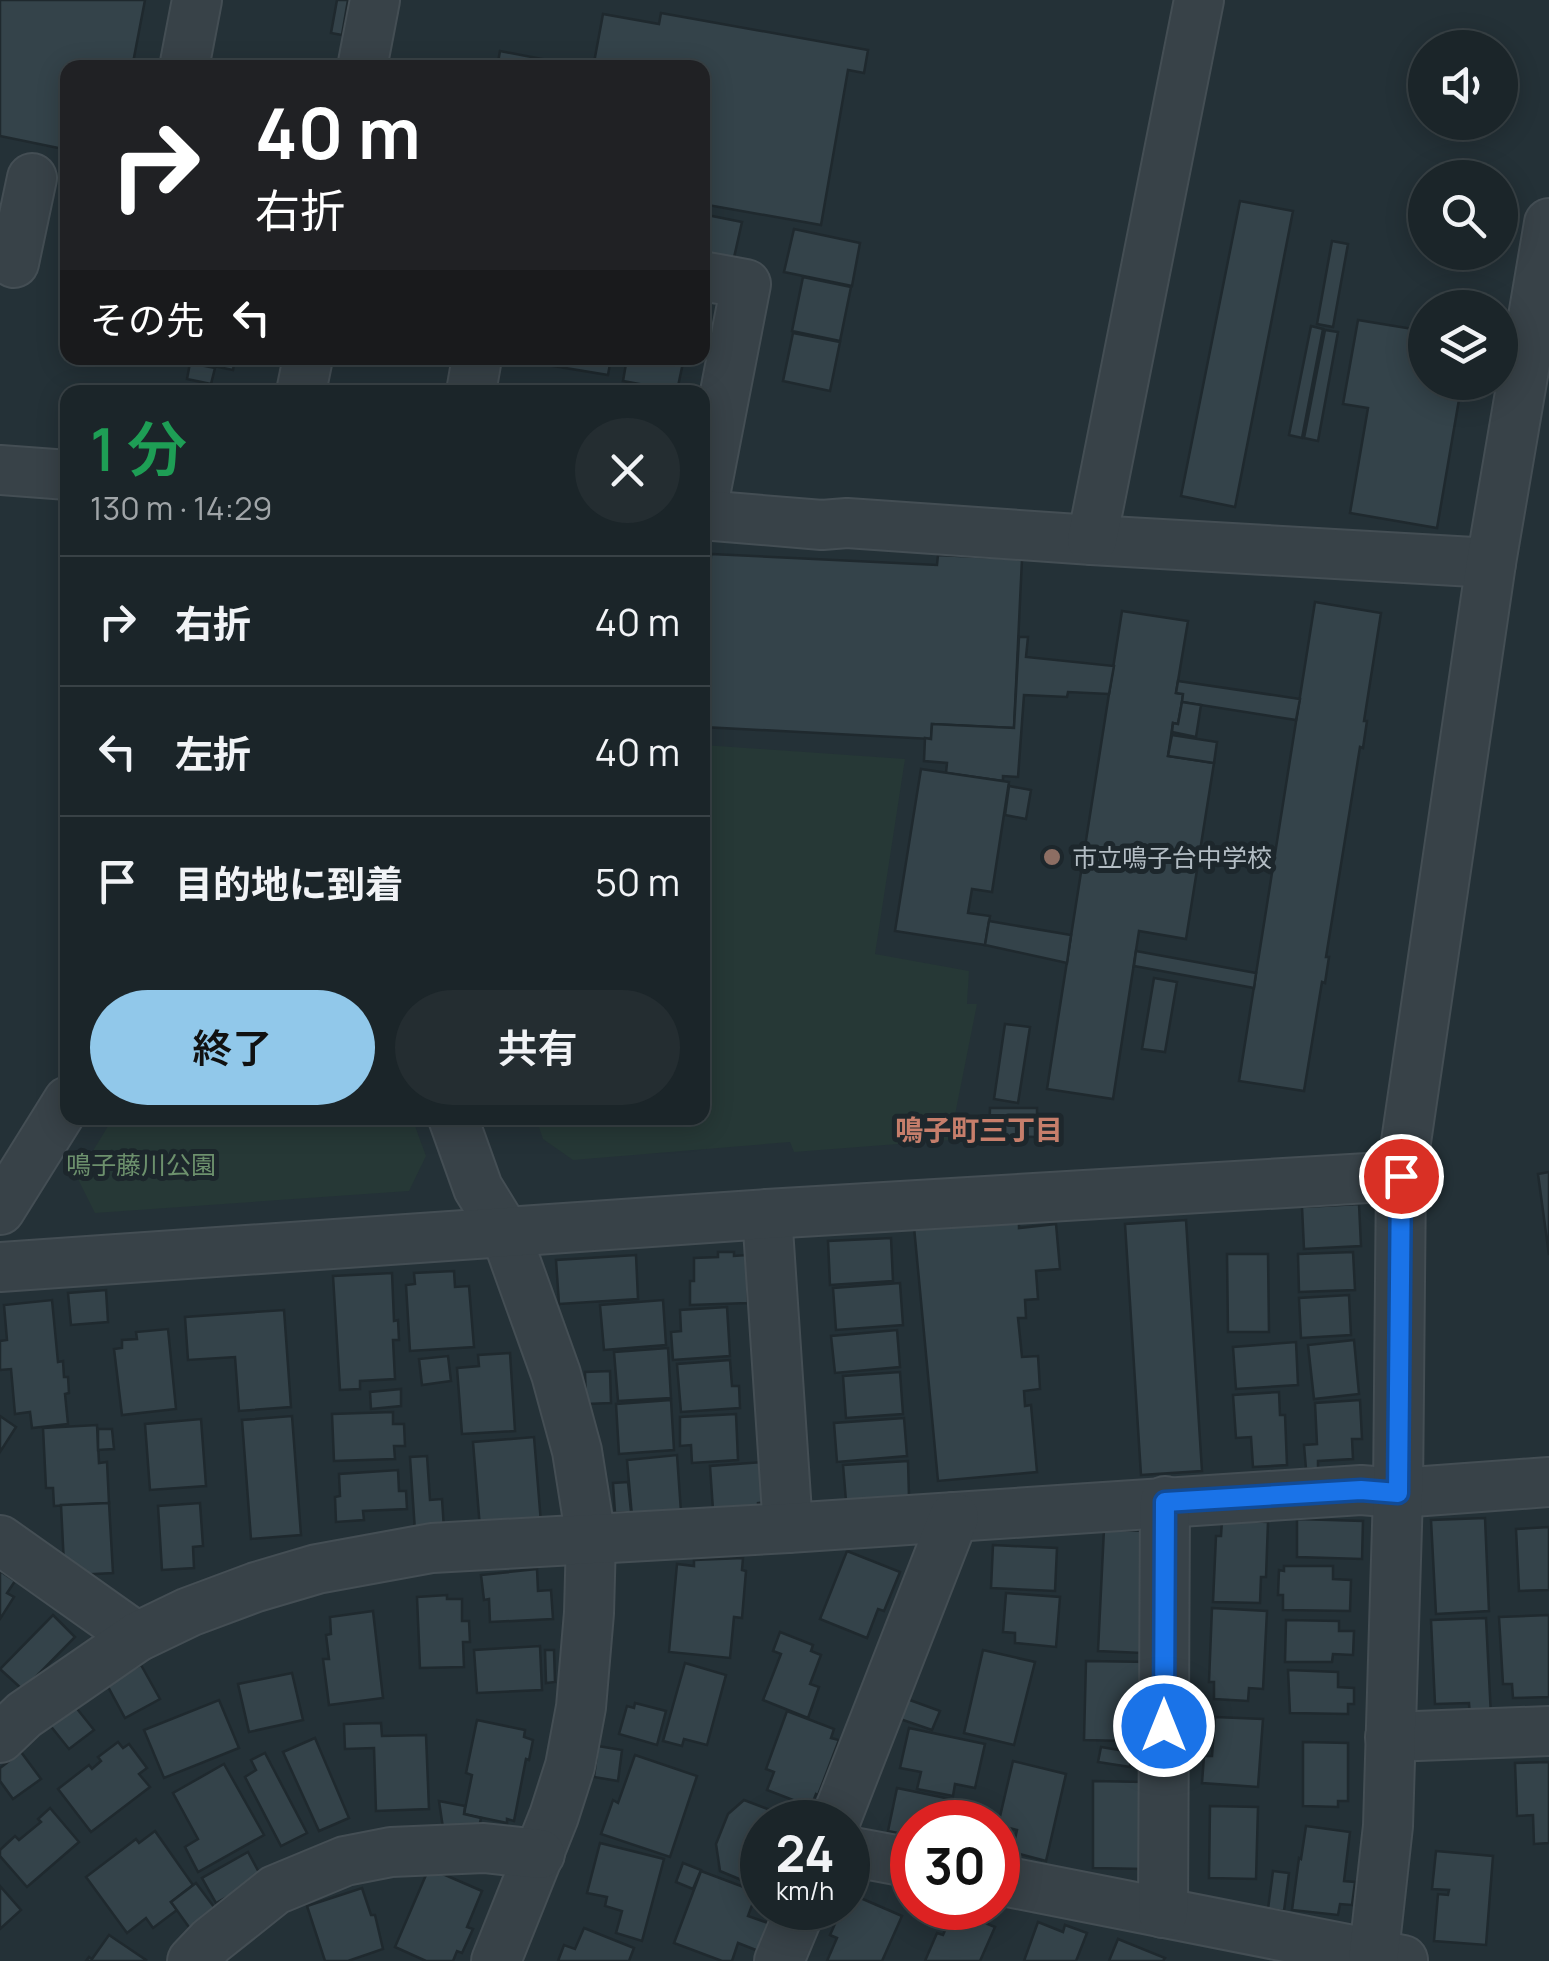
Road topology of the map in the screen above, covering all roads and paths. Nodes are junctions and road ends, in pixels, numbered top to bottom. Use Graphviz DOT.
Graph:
graph roads {
  1 [pos="197,0"];
  2 [pos="375,0"];
  3 [pos="1198,0"];
  4 [pos="186,60"];
  5 [pos="364,60"];
  6 [pos="33,178"];
  7 [pos="1549,224"];
  8 [pos="14,263"];
  9 [pos="710,277"];
  10 [pos="0,470"];
  11 [pos="710,471"];
  12 [pos="60,474"];
  13 [pos="710,514"];
  14 [pos="1092,540"];
  15 [pos="1491,563"];
  16 [pos="60,1113"];
  17 [pos="456,1125"];
  18 [pos="1401,1176"];
  19 [pos="0,1210"];
  20 [pos="767,1214"];
  21 [pos="505,1232"];
  22 [pos="0,1267"];
  23 [pos="1549,1482"];
  24 [pos="1398,1493"];
  25 [pos="1165,1502"];
  26 [pos="954,1517"];
  27 [pos="788,1528"];
  28 [pos="591,1539"];
  29 [pos="0,1540"];
  30 [pos="138,1637"];
  31 [pos="1549,1730"];
  32 [pos="1390,1737"];
  33 [pos="0,1738"];
  34 [pos="845,1800"];
  35 [pos="540,1854"];
  36 [pos="1020,1884"];
  37 [pos="1163,1913"];
  38 [pos="792,1930"];
  39 [pos="1385,1959"];
  40 [pos="192,1961"];
  41 [pos="496,1961"];
  42 [pos="779,1961"];
  1 -- 4 [label="street"];
  2 -- 5 [label="street"];
  3 -- 14 [label="street"];
  6 -- 8 [label="street"];
  7 -- 15 [label="street"];
  9 -- 11 [label="street"];
  10 -- 12 [label="street"];
  13 -- 14 [label="street"];
  14 -- 15 [label="street"];
  15 -- 18 [label="street"];
  16 -- 19 [label="street"];
  17 -- 21 [label="street"];
  18 -- 20 [label="street"];
  18 -- 24 [label="street"];
  20 -- 21 [label="street"];
  20 -- 27 [label="street"];
  21 -- 22 [label="street"];
  21 -- 28 [label="street"];
  23 -- 24 [label="street"];
  24 -- 25 [label="street"];
  24 -- 32 [label="street"];
  25 -- 26 [label="street"];
  25 -- 37 [label="street"];
  26 -- 27 [label="street"];
  26 -- 34 [label="street"];
  27 -- 28 [label="street"];
  28 -- 30 [label="street"];
  28 -- 35 [label="street"];
  29 -- 30 [label="street"];
  30 -- 33 [label="street"];
  31 -- 32 [label="street"];
  32 -- 39 [label="street"];
  35 -- 40 [label="street"];
  35 -- 41 [label="street"];
  36 -- 37 [label="street"];
  37 -- 39 [label="street"];
  38 -- 42 [label="street"];
}
